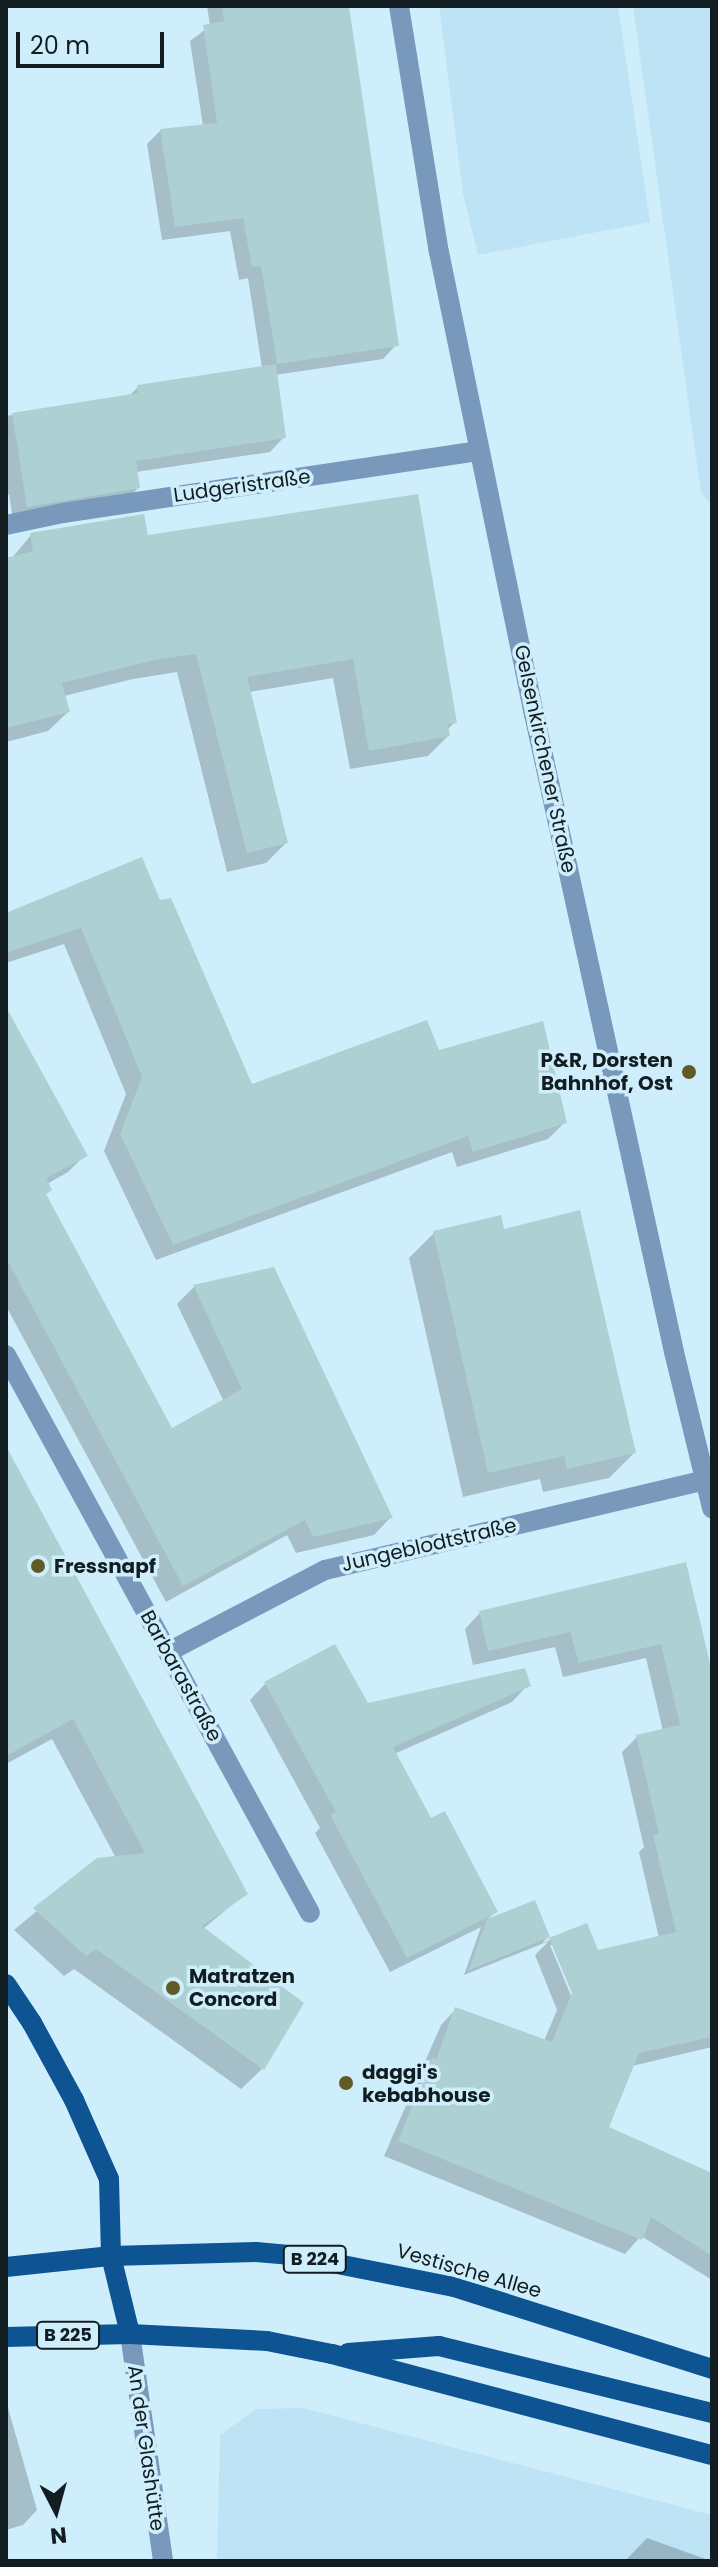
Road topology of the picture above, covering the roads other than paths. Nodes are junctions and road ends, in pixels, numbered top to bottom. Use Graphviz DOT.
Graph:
graph roads {
  1 [pos="399,6"];
  2 [pos="479,451"];
  3 [pos="6,525"];
  4 [pos="6,1355"];
  5 [pos="705,1480"];
  6 [pos="712,1508"];
  7 [pos="168,1652"];
  8 [pos="310,1913"];
  9 [pos="6,1984"];
  10 [pos="111,2256"];
  11 [pos="6,2267"];
  12 [pos="130,2334"];
  13 [pos="6,2337"];
  14 [pos="332,2354"];
  15 [pos="712,2369"];
  16 [pos="712,2413"];
  17 [pos="712,2455"];
  18 [pos="163,2561"];
  1 -- 2 [label="street, Gelsenkirchener Straße"];
  2 -- 3 [label="street, Ludgeristraße"];
  2 -- 5 [label="street, Gelsenkirchener Straße"];
  4 -- 7 [label="street, Barbarastraße"];
  5 -- 6 [label="street, Gelsenkirchener Straße"];
  5 -- 7 [label="street, Jungeblodtstraße"];
  7 -- 8 [label="street, Barbarastraße"];
  9 -- 10 [label="main road"];
  10 -- 11 [label="main road, Vestische Allee"];
  10 -- 12 [label="main road"];
  10 -- 15 [label="main road, Vestische Allee / B 224"];
  12 -- 13 [label="main road, B 225"];
  12 -- 14 [label="main road"];
  12 -- 18 [label="street, An der Glashütte"];
  14 -- 16 [label="main road"];
  14 -- 17 [label="main road"];
}
